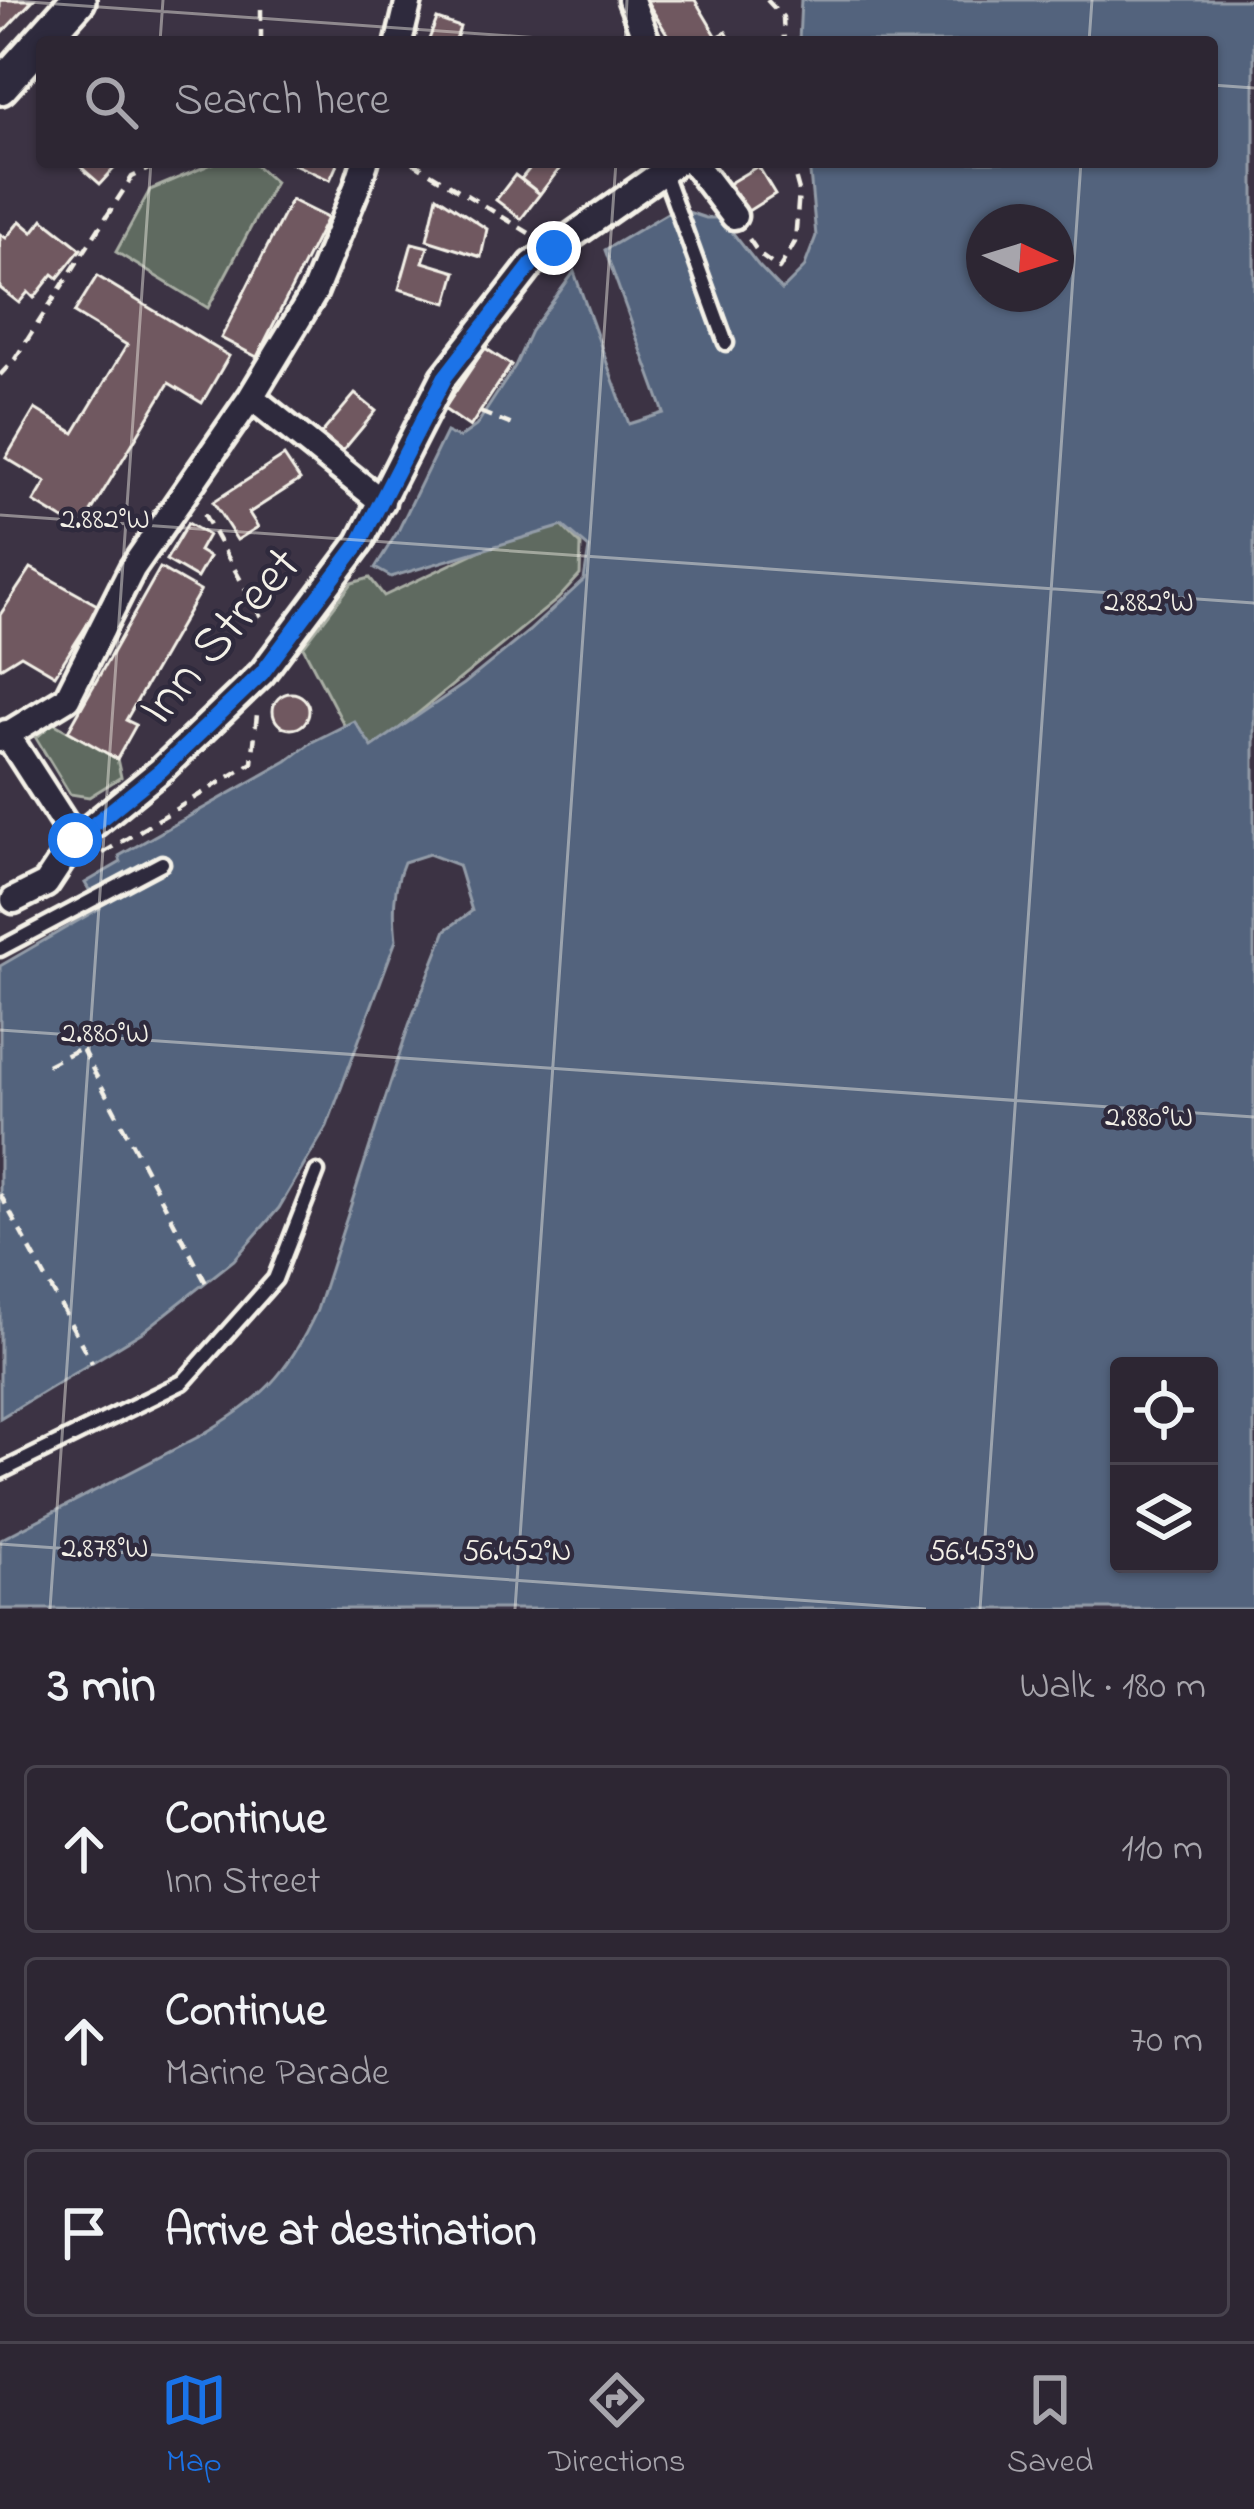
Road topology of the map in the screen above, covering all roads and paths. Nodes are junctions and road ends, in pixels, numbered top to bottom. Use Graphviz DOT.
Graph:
graph roads {
  1 [pos="78,0"];
  2 [pos="262,0"];
  3 [pos="409,0"];
  4 [pos="631,0"];
  5 [pos="767,0"];
  6 [pos="46,36"];
  7 [pos="261,36"];
  8 [pos="400,36"];
  9 [pos="644,36"];
  10 [pos="784,36"];
  11 [pos="36,47"];
  12 [pos="0,87"];
  13 [pos="150,168"];
  14 [pos="363,168"];
  15 [pos="422,168"];
  16 [pos="669,168"];
  17 [pos="670,168"];
  18 [pos="698,168"];
  19 [pos="793,168"];
  20 [pos="734,216"];
  21 [pos="554,248"];
  22 [pos="726,343"];
  23 [pos="0,375"];
  24 [pos="251,398"];
  25 [pos="480,412"];
  26 [pos="517,427"];
  27 [pos="189,488"];
  28 [pos="382,502"];
  29 [pos="280,649"];
  30 [pos="262,673"];
  31 [pos="3,736"];
  32 [pos="75,840"];
  33 [pos="97,857"];
  34 [pos="162,863"];
  35 [pos="14,900"];
  36 [pos="0,949"];
  37 [pos="113,1031"];
  38 [pos="82,1049"];
  39 [pos="47,1065"];
  40 [pos="317,1172"];
  41 [pos="0,1194"];
  42 [pos="206,1282"];
  43 [pos="92,1363"];
  44 [pos="0,1472"];
  1 -- 6 [label="main road"];
  2 -- 7 [label="path"];
  3 -- 8 [label="street"];
  4 -- 9 [label="street"];
  5 -- 10 [label="path"];
  11 -- 12 [label="main road"];
  13 -- 23 [label="path"];
  14 -- 24 [label="street"];
  15 -- 21 [label="path"];
  16 -- 21 [label="street, Inn Street"];
  17 -- 22 [label="lane"];
  18 -- 20 [label="street"];
  19 -- 20 [label="path"];
  21 -- 28 [label="street, Inn Street"];
  24 -- 27 [label="street"];
  24 -- 28 [label="street"];
  25 -- 26 [label="path"];
  27 -- 29 [label="path"];
  27 -- 31 [label="street"];
  28 -- 29 [label="street, Inn Street"];
  29 -- 30 [label="street, Inn Street"];
  30 -- 32 [label="street, Inn Street"];
  30 -- 33 [label="path"];
  31 -- 32 [label="street"];
  32 -- 35 [label="street, Inn Street"];
  34 -- 36 [label="lane"];
  37 -- 38 [label="path"];
  38 -- 39 [label="path"];
  38 -- 42 [label="path"];
  40 -- 44 [label="lane"];
  41 -- 43 [label="path"];
}
